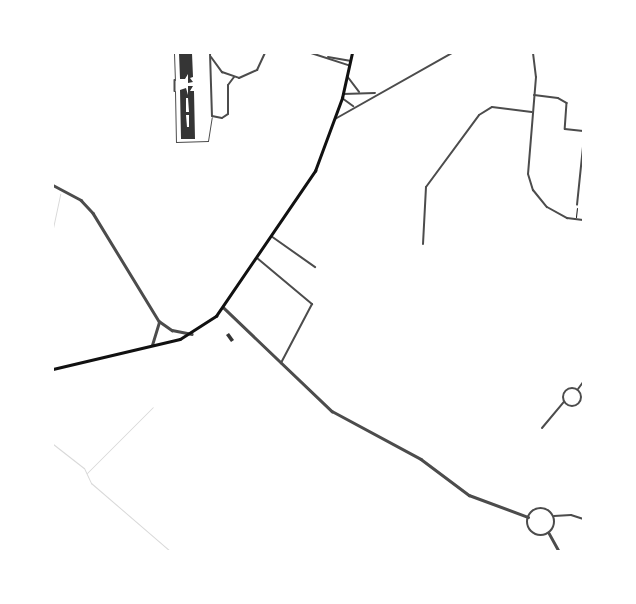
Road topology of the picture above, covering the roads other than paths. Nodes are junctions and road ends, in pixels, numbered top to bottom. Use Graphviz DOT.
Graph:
graph roads {
  1 [pos="174,53"];
  2 [pos="210,53"];
  3 [pos="265,53"];
  4 [pos="311,53"];
  5 [pos="352,53"];
  6 [pos="452,53"];
  7 [pos="533,53"];
  8 [pos="210,56"];
  9 [pos="327,58"];
  10 [pos="350,61"];
  11 [pos="349,65"];
  12 [pos="347,76"];
  13 [pos="234,77"];
  14 [pos="175,80"];
  15 [pos="175,91"];
  16 [pos="359,92"];
  17 [pos="376,93"];
  18 [pos="534,95"];
  19 [pos="343,96"];
  20 [pos="558,98"];
  21 [pos="356,106"];
  22 [pos="532,112"];
  23 [pos="212,116"];
  24 [pos="335,119"];
  25 [pos="583,131"];
  26 [pos="583,147"];
  27 [pos="53,185"];
  28 [pos="577,205"];
  29 [pos="583,220"];
  30 [pos="271,236"];
  31 [pos="424,244"];
  32 [pos="256,258"];
  33 [pos="315,267"];
  34 [pos="223,307"];
  35 [pos="159,321"];
  36 [pos="192,334"];
  37 [pos="152,345"];
  38 [pos="281,363"];
  39 [pos="53,369"];
  40 [pos="583,382"];
  41 [pos="578,389"];
  42 [pos="564,402"];
  43 [pos="542,428"];
  44 [pos="554,516"];
  45 [pos="528,517"];
  46 [pos="583,519"];
  47 [pos="549,533"];
  48 [pos="560,551"];
  1 -- 14 [label="lane"];
  2 -- 8 [label="street"];
  3 -- 13 [label="street"];
  4 -- 9 [label="street"];
  5 -- 10 [label="main road"];
  6 -- 17 [label="street"];
  7 -- 18 [label="street"];
  8 -- 13 [label="street"];
  8 -- 23 [label="street"];
  9 -- 10 [label="street"];
  9 -- 11 [label="street"];
  10 -- 11 [label="main road"];
  11 -- 12 [label="main road"];
  12 -- 16 [label="street"];
  12 -- 19 [label="main road"];
  13 -- 23 [label="street"];
  14 -- 15 [label="street"];
  15 -- 23 [label="lane"];
  16 -- 17 [label="street"];
  16 -- 19 [label="street"];
  17 -- 21 [label="street"];
  18 -- 20 [label="street"];
  18 -- 22 [label="street"];
  19 -- 21 [label="street"];
  19 -- 24 [label="main road"];
  20 -- 25 [label="street"];
  21 -- 24 [label="street"];
  22 -- 29 [label="street"];
  22 -- 31 [label="street"];
  24 -- 30 [label="main road"];
  26 -- 28 [label="street"];
  27 -- 35 [label="street"];
  30 -- 32 [label="main road"];
  30 -- 33 [label="street"];
  32 -- 34 [label="main road"];
  32 -- 38 [label="street"];
  34 -- 36 [label="main road"];
  34 -- 38 [label="street"];
  35 -- 36 [label="street"];
  35 -- 37 [label="street"];
  36 -- 37 [label="main road"];
  37 -- 39 [label="main road"];
  38 -- 45 [label="street"];
  40 -- 41 [label="street"];
  41 -- 42 [label="street"];
  41 -- 42 [label="street"];
  42 -- 43 [label="street"];
  44 -- 45 [label="street"];
  44 -- 46 [label="street"];
  44 -- 47 [label="street"];
  45 -- 47 [label="street"];
  47 -- 48 [label="street"];
}
